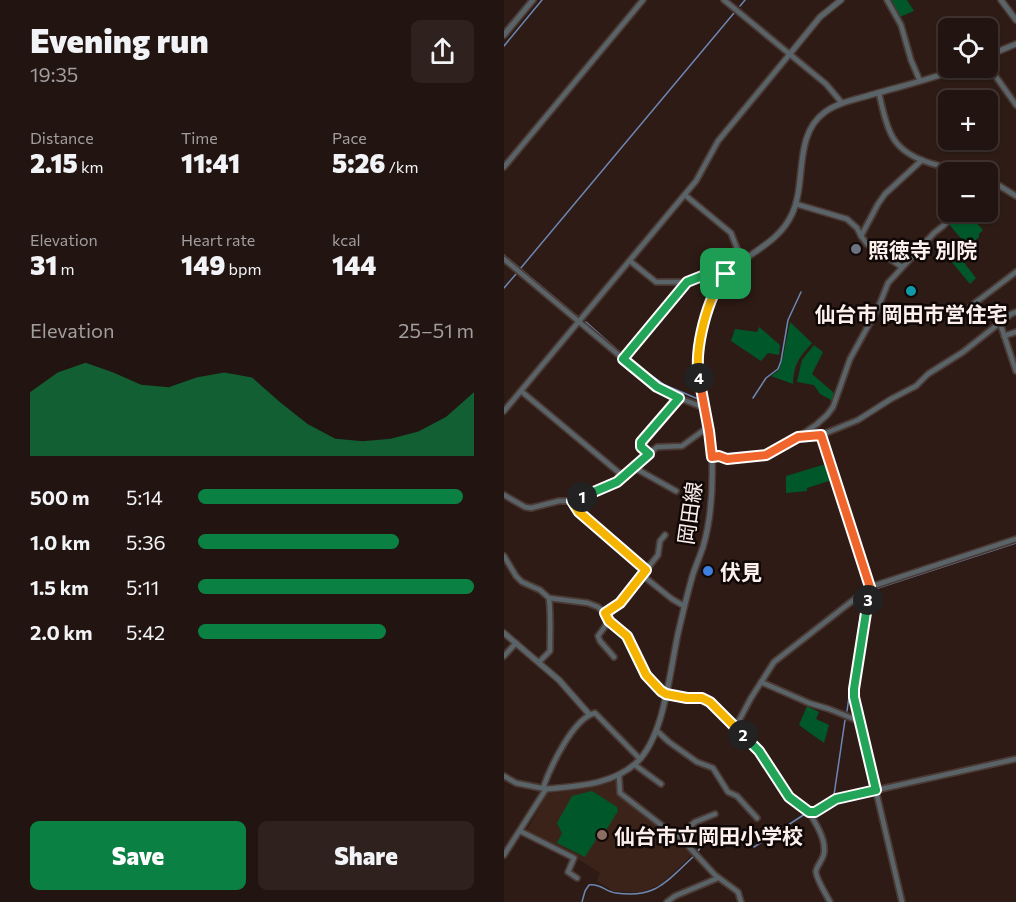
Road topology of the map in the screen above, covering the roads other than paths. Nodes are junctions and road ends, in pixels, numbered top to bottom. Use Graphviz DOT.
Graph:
graph roads {
  1 [pos="533,0"];
  2 [pos="643,0"];
  3 [pos="724,0"];
  4 [pos="841,0"];
  5 [pos="887,0"];
  6 [pos="1001,0"];
  7 [pos="1016,20"];
  8 [pos="504,35"];
  9 [pos="1016,44"];
  10 [pos="998,51"];
  11 [pos="789,55"];
  12 [pos="938,75"];
  13 [pos="997,78"];
  14 [pos="920,81"];
  15 [pos="879,93"];
  16 [pos="840,104"];
  17 [pos="1016,105"];
  18 [pos="922,160"];
  19 [pos="938,164"];
  20 [pos="504,167"];
  21 [pos="998,184"];
  22 [pos="685,195"];
  23 [pos="1016,196"];
  24 [pos="796,204"];
  25 [pos="947,222"];
  26 [pos="861,236"];
  27 [pos="504,259"];
  28 [pos="630,261"];
  29 [pos="742,261"];
  30 [pos="902,267"];
  31 [pos="1016,272"];
  32 [pos="726,274"];
  33 [pos="687,282"];
  34 [pos="971,306"];
  35 [pos="1016,312"];
  36 [pos="579,322"];
  37 [pos="1000,323"];
  38 [pos="1016,332"];
  39 [pos="1004,336"];
  40 [pos="623,359"];
  41 [pos="1016,370"];
  42 [pos="521,391"];
  43 [pos="679,398"];
  44 [pos="705,408"];
  45 [pos="504,411"];
  46 [pos="709,431"];
  47 [pos="821,435"];
  48 [pos="798,437"];
  49 [pos="649,454"];
  50 [pos="712,457"];
  51 [pos="633,467"];
  52 [pos="623,476"];
  53 [pos="676,491"];
  54 [pos="504,495"];
  55 [pos="572,501"];
  56 [pos="665,535"];
  57 [pos="1016,539"];
  58 [pos="504,556"];
  59 [pos="646,570"];
  60 [pos="642,575"];
  61 [pos="870,587"];
  62 [pos="549,598"];
  63 [pos="684,606"];
  64 [pos="605,613"];
  65 [pos="609,621"];
  66 [pos="504,633"];
  67 [pos="516,643"];
  68 [pos="504,657"];
  69 [pos="614,657"];
  70 [pos="539,662"];
  71 [pos="761,682"];
  72 [pos="666,694"];
  73 [pos="589,714"];
  74 [pos="859,721"];
  75 [pos="735,728"];
  76 [pos="657,731"];
  77 [pos="640,759"];
  78 [pos="1016,759"];
  79 [pos="634,765"];
  80 [pos="619,775"];
  81 [pos="504,776"];
  82 [pos="661,784"];
  83 [pos="544,789"];
  84 [pos="876,790"];
  85 [pos="809,812"];
  86 [pos="715,814"];
  87 [pos="757,818"];
  88 [pos="520,831"];
  89 [pos="679,836"];
  90 [pos="504,855"];
  91 [pos="578,878"];
  92 [pos="718,878"];
  93 [pos="667,902"];
  94 [pos="741,902"];
  95 [pos="831,902"];
  96 [pos="902,902"];
  1 -- 8 [label="street"];
  2 -- 20 [label="street"];
  3 -- 11 [label="street"];
  4 -- 11 [label="street"];
  5 -- 14 [label="street"];
  6 -- 7 [label="street"];
  9 -- 10 [label="street"];
  11 -- 16 [label="street"];
  11 -- 22 [label="street"];
  12 -- 14 [label="street"];
  13 -- 17 [label="street"];
  14 -- 15 [label="street"];
  15 -- 16 [label="street"];
  15 -- 18 [label="street"];
  16 -- 24 [label="street, 岡田線"];
  18 -- 19 [label="street"];
  18 -- 26 [label="street"];
  21 -- 23 [label="street"];
  22 -- 28 [label="street"];
  22 -- 29 [label="street"];
  24 -- 26 [label="street"];
  24 -- 29 [label="street, 岡田線"];
  25 -- 30 [label="street"];
  26 -- 30 [label="street"];
  27 -- 36 [label="street"];
  28 -- 33 [label="street"];
  28 -- 36 [label="street"];
  29 -- 32 [label="street, 岡田線"];
  30 -- 48 [label="street"];
  31 -- 34 [label="street"];
  32 -- 33 [label="street"];
  32 -- 44 [label="street, 岡田線"];
  33 -- 40 [label="street"];
  35 -- 37 [label="street"];
  36 -- 40 [label="street"];
  36 -- 42 [label="street"];
  37 -- 39 [label="street"];
  37 -- 47 [label="street"];
  38 -- 39 [label="street"];
  39 -- 41 [label="street"];
  40 -- 43 [label="street"];
  42 -- 45 [label="street"];
  42 -- 52 [label="street"];
  43 -- 44 [label="street"];
  43 -- 49 [label="street"];
  44 -- 46 [label="street, 岡田線"];
  46 -- 49 [label="street"];
  46 -- 50 [label="street, 岡田線"];
  47 -- 48 [label="street"];
  47 -- 61 [label="street"];
  48 -- 50 [label="street"];
  49 -- 51 [label="street"];
  50 -- 63 [label="street, 岡田線"];
  51 -- 52 [label="street"];
  51 -- 53 [label="street"];
  52 -- 55 [label="street"];
  54 -- 55 [label="street"];
  55 -- 59 [label="street"];
  56 -- 59 [label="street"];
  57 -- 61 [label="street"];
  58 -- 62 [label="street"];
  59 -- 60 [label="street"];
  60 -- 63 [label="street"];
  60 -- 64 [label="street"];
  61 -- 71 [label="street"];
  61 -- 74 [label="street"];
  62 -- 64 [label="street"];
  62 -- 70 [label="street"];
  63 -- 72 [label="street, 岡田線"];
  64 -- 65 [label="street"];
  65 -- 69 [label="street"];
  65 -- 72 [label="street"];
  66 -- 67 [label="street"];
  67 -- 68 [label="street"];
  67 -- 70 [label="street"];
  70 -- 73 [label="street"];
  71 -- 74 [label="street"];
  71 -- 75 [label="street"];
  72 -- 75 [label="street"];
  72 -- 76 [label="street, 岡田線"];
  73 -- 77 [label="street"];
  73 -- 83 [label="street"];
  74 -- 84 [label="street"];
  75 -- 85 [label="street"];
  76 -- 77 [label="street, 岡田線"];
  76 -- 87 [label="street"];
  77 -- 79 [label="street, 岡田線"];
  78 -- 84 [label="street"];
  79 -- 80 [label="street, 岡田線"];
  79 -- 82 [label="street"];
  80 -- 83 [label="street, 岡田線"];
  80 -- 89 [label="street"];
  81 -- 83 [label="street"];
  83 -- 88 [label="street"];
  84 -- 85 [label="street"];
  84 -- 96 [label="street"];
  85 -- 95 [label="street"];
  86 -- 89 [label="street"];
  88 -- 90 [label="street"];
  88 -- 91 [label="street"];
  89 -- 92 [label="street"];
  92 -- 93 [label="street"];
  92 -- 94 [label="street"];
}
